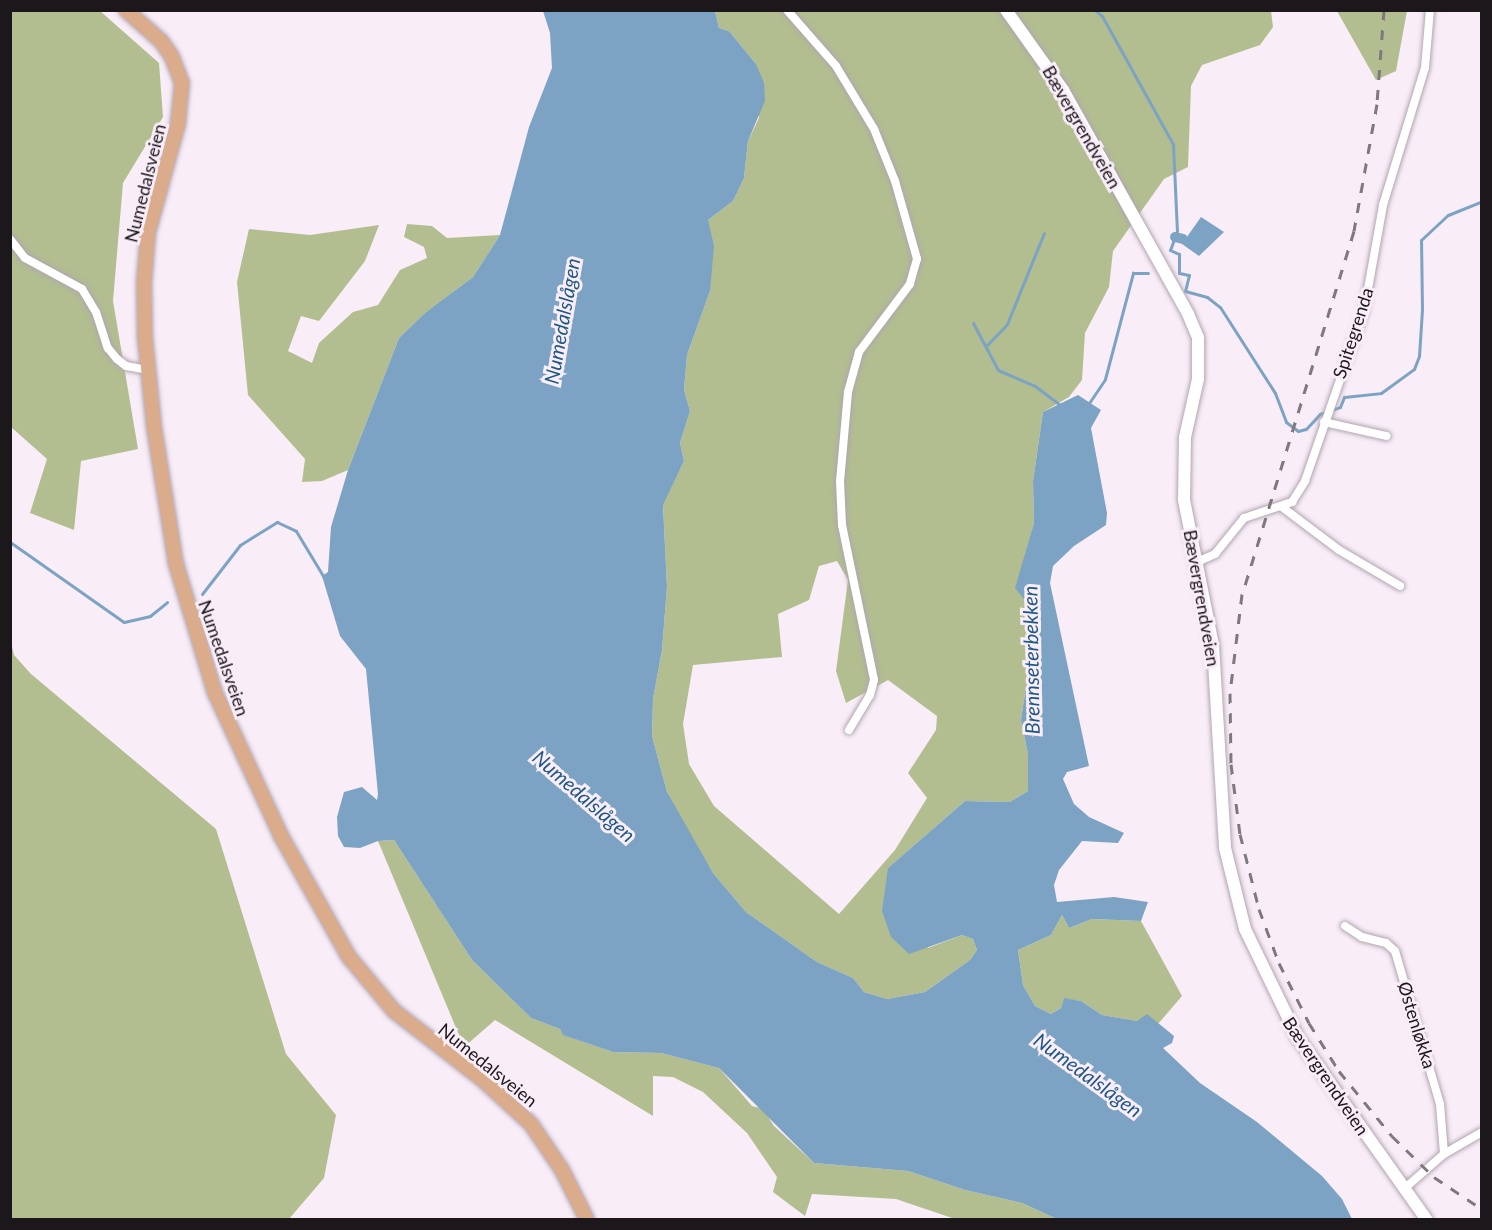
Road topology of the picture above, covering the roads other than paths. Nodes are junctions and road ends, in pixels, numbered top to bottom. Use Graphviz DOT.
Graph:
graph roads {
  1 [pos="126,10"];
  2 [pos="787,10"];
  3 [pos="1006,10"];
  4 [pos="1430,10"];
  5 [pos="10,239"];
  6 [pos="148,370"];
  7 [pos="1324,422"];
  8 [pos="1386,436"];
  9 [pos="1282,507"];
  10 [pos="1197,562"];
  11 [pos="1400,586"];
  12 [pos="849,730"];
  13 [pos="1345,926"];
  14 [pos="1482,1132"];
  15 [pos="1444,1154"];
  16 [pos="1405,1188"];
  17 [pos="587,1220"];
  18 [pos="1427,1220"];
  1 -- 6 [label="main road, Numedalsveien"];
  2 -- 12 [label="street"];
  3 -- 10 [label="main road, Bævergrendveien"];
  4 -- 7 [label="street, Spitegrenda"];
  5 -- 6 [label="street"];
  6 -- 17 [label="main road, Numedalsveien"];
  7 -- 8 [label="street"];
  7 -- 9 [label="street, Spitegrenda"];
  9 -- 10 [label="street"];
  9 -- 11 [label="street"];
  10 -- 16 [label="main road, Bævergrendveien"];
  13 -- 15 [label="street, Østenløkka"];
  14 -- 15 [label="street"];
  15 -- 16 [label="street"];
  16 -- 18 [label="main road, Bævergrendveien"];
}
